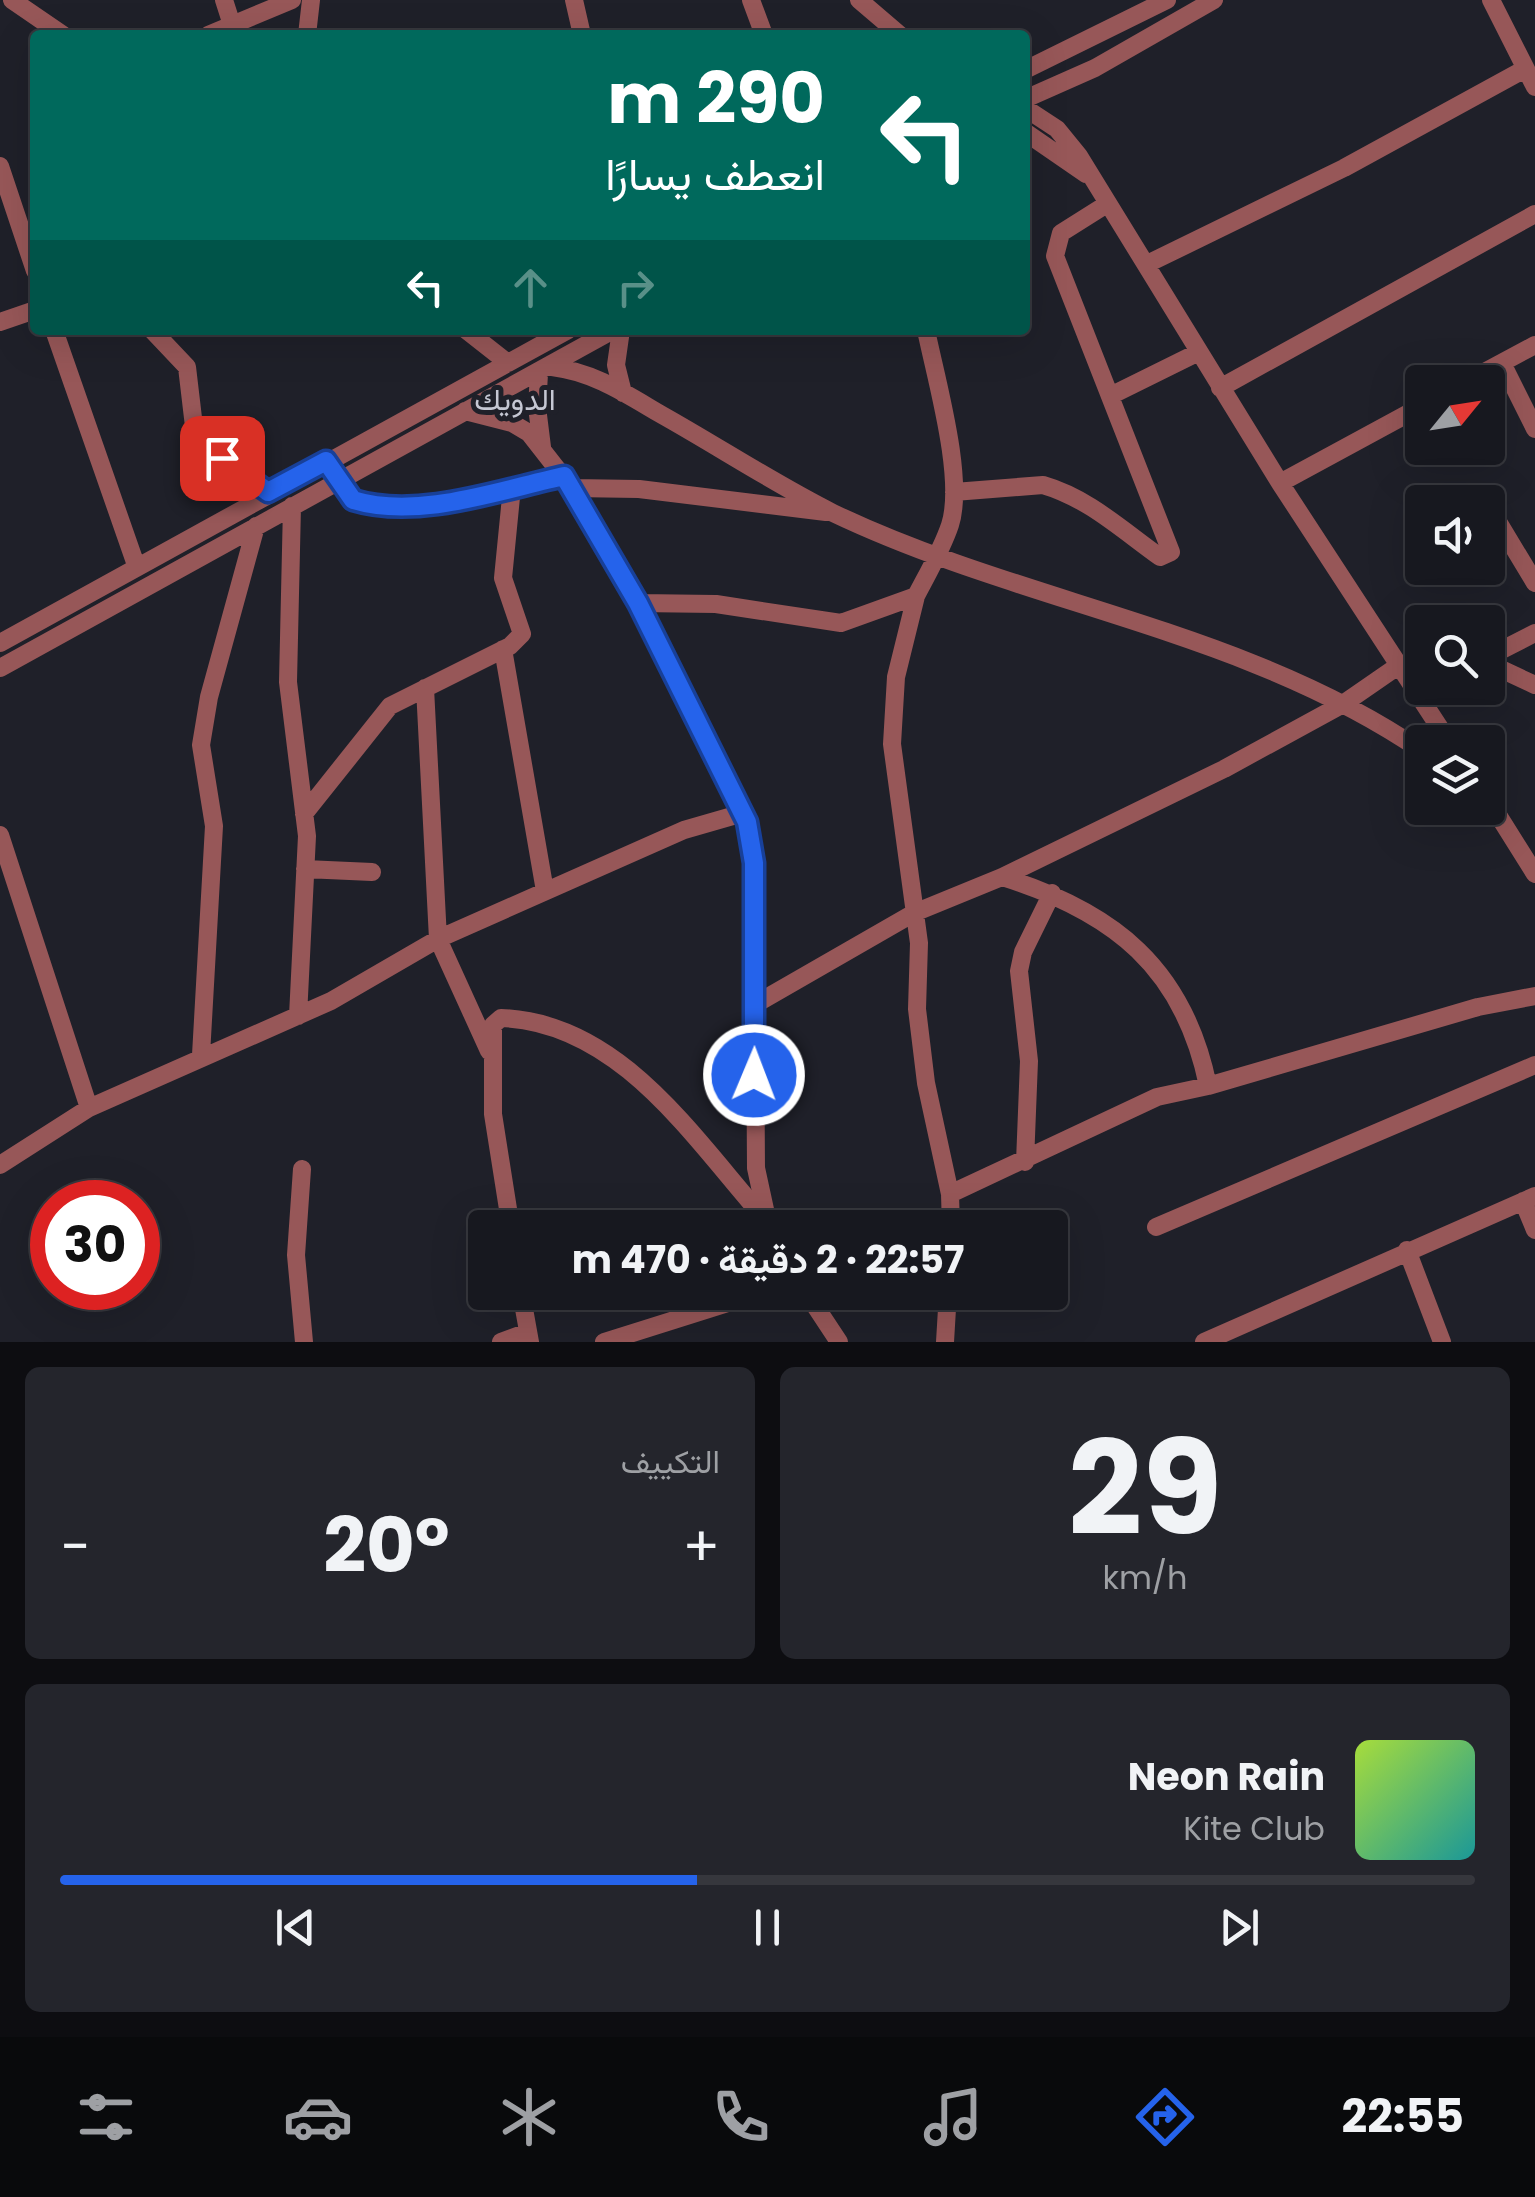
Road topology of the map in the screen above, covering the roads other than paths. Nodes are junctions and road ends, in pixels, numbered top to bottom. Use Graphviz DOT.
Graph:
graph roads {
  1 [pos="12,0"];
  2 [pos="224,0"];
  3 [pos="292,0"];
  4 [pos="311,0"];
  5 [pos="574,0"];
  6 [pos="752,0"];
  7 [pos="859,0"];
  8 [pos="1167,0"];
  9 [pos="1214,0"];
  10 [pos="1491,0"];
  11 [pos="232,25"];
  12 [pos="56,30"];
  13 [pos="220,30"];
  14 [pos="308,30"];
  15 [pos="581,30"];
  16 [pos="762,30"];
  17 [pos="894,30"];
  18 [pos="1030,68"];
  19 [pos="1525,69"];
  20 [pos="1535,86"];
  21 [pos="1030,97"];
  22 [pos="1030,111"];
  23 [pos="1030,135"];
  24 [pos="1,170"];
  25 [pos="1087,174"];
  26 [pos="1107,204"];
  27 [pos="1535,214"];
  28 [pos="30,256"];
  29 [pos="1146,264"];
  30 [pos="30,312"];
  31 [pos="0,322"];
  32 [pos="56,335"];
  33 [pos="157,335"];
  34 [pos="472,335"];
  35 [pos="559,335"];
  36 [pos="604,335"];
  37 [pos="620,335"];
  38 [pos="927,335"];
  39 [pos="1535,344"];
  40 [pos="1198,352"];
  41 [pos="508,363"];
  42 [pos="1502,363"];
  43 [pos="1498,365"];
  44 [pos="545,370"];
  45 [pos="1220,388"];
  46 [pos="623,393"];
  47 [pos="1112,395"];
  48 [pos="465,411"];
  49 [pos="1405,415"];
  50 [pos="1535,429"];
  51 [pos="542,447"];
  52 [pos="326,461"];
  53 [pos="338,482"];
  54 [pos="568,482"];
  55 [pos="1280,483"];
  56 [pos="512,487"];
  57 [pos="268,492"];
  58 [pos="954,492"];
  59 [pos="292,506"];
  60 [pos="833,513"];
  61 [pos="256,526"];
  62 [pos="1505,533"];
  63 [pos="937,554"];
  64 [pos="136,565"];
  65 [pos="1535,583"];
  66 [pos="916,596"];
  67 [pos="638,603"];
  68 [pos="1535,633"];
  69 [pos="0,644"];
  70 [pos="503,649"];
  71 [pos="1505,650"];
  72 [pos="1398,666"];
  73 [pos="0,668"];
  74 [pos="1505,669"];
  75 [pos="1405,673"];
  76 [pos="1535,685"];
  77 [pos="425,688"];
  78 [pos="1343,704"];
  79 [pos="1405,741"];
  80 [pos="743,813"];
  81 [pos="304,814"];
  82 [pos="1504,825"];
  83 [pos="0,836"];
  84 [pos="305,869"];
  85 [pos="372,872"];
  86 [pos="1535,874"];
  87 [pos="1002,877"];
  88 [pos="545,891"];
  89 [pos="1052,893"];
  90 [pos="914,912"];
  91 [pos="438,939"];
  92 [pos="1535,996"];
  93 [pos="754,1005"];
  94 [pos="298,1016"];
  95 [pos="201,1055"];
  96 [pos="492,1057"];
  97 [pos="1535,1064"];
  98 [pos="1208,1086"];
  99 [pos="89,1108"];
  100 [pos="1025,1162"];
  101 [pos="0,1165"];
  102 [pos="302,1169"];
  103 [pos="950,1194"];
  104 [pos="1529,1199"];
  105 [pos="508,1210"];
  106 [pos="755,1210"];
  107 [pos="764,1210"];
  108 [pos="951,1210"];
  109 [pos="1156,1227"];
  110 [pos="1535,1230"];
  111 [pos="1408,1250"];
  112 [pos="524,1310"];
  113 [pos="705,1310"];
  114 [pos="818,1310"];
  115 [pos="947,1310"];
  116 [pos="529,1337"];
  117 [pos="1232,1337"];
  118 [pos="304,1342"];
  119 [pos="502,1342"];
  120 [pos="604,1342"];
  121 [pos="839,1342"];
  122 [pos="945,1342"];
  123 [pos="1204,1342"];
  124 [pos="1442,1342"];
  1 -- 12 [label="street"];
  2 -- 11 [label="street"];
  3 -- 11 [label="street"];
  4 -- 14 [label="street"];
  5 -- 15 [label="street"];
  6 -- 16 [label="street"];
  7 -- 17 [label="street"];
  8 -- 18 [label="street"];
  9 -- 21 [label="street"];
  10 -- 19 [label="street"];
  11 -- 13 [label="street"];
  19 -- 20 [label="street"];
  19 -- 29 [label="street"];
  22 -- 25 [label="street"];
  23 -- 25 [label="street"];
  24 -- 28 [label="street"];
  25 -- 26 [label="street"];
  26 -- 29 [label="street"];
  26 -- 47 [label="street"];
  27 -- 45 [label="street"];
  29 -- 40 [label="street"];
  30 -- 31 [label="street"];
  32 -- 64 [label="street"];
  33 -- 57 [label="street"];
  34 -- 41 [label="street"];
  35 -- 41 [label="street"];
  36 -- 44 [label="street"];
  37 -- 46 [label="street"];
  38 -- 58 [label="street"];
  39 -- 42 [label="street"];
  40 -- 45 [label="street"];
  40 -- 47 [label="street"];
  41 -- 52 [label="street"];
  42 -- 43 [label="street"];
  42 -- 50 [label="street"];
  44 -- 46 [label="street"];
  44 -- 48 [label="street"];
  44 -- 51 [label="street"];
  45 -- 55 [label="street"];
  46 -- 60 [label="street"];
  47 -- 58 [label="street"];
  48 -- 51 [label="street"];
  48 -- 53 [label="street"];
  49 -- 55 [label="street"];
  51 -- 54 [label="street"];
  52 -- 53 [label="street"];
  52 -- 57 [label="street"];
  53 -- 56 [label="street"];
  53 -- 59 [label="street"];
  54 -- 56 [label="street"];
  54 -- 60 [label="street"];
  54 -- 67 [label="street"];
  55 -- 72 [label="street"];
  56 -- 70 [label="street"];
  57 -- 64 [label="street"];
  58 -- 63 [label="street"];
  59 -- 61 [label="street"];
  59 -- 81 [label="street"];
  60 -- 63 [label="street"];
  61 -- 73 [label="street"];
  61 -- 95 [label="street"];
  62 -- 65 [label="street"];
  63 -- 66 [label="street"];
  63 -- 78 [label="street"];
  64 -- 69 [label="street"];
  66 -- 67 [label="street"];
  66 -- 90 [label="street"];
  67 -- 80 [label="street"];
  68 -- 71 [label="street"];
  70 -- 77 [label="street"];
  70 -- 88 [label="street"];
  72 -- 75 [label="street"];
  72 -- 78 [label="street"];
  74 -- 76 [label="street"];
  77 -- 81 [label="street"];
  77 -- 91 [label="street"];
  78 -- 79 [label="street"];
  78 -- 87 [label="street"];
  80 -- 88 [label="street"];
  80 -- 93 [label="street"];
  81 -- 84 [label="street"];
  82 -- 86 [label="street"];
  83 -- 99 [label="street"];
  84 -- 85 [label="street"];
  84 -- 94 [label="street"];
  87 -- 89 [label="street"];
  87 -- 90 [label="street"];
  88 -- 91 [label="street"];
  89 -- 98 [label="street"];
  89 -- 100 [label="street"];
  90 -- 93 [label="street"];
  90 -- 103 [label="street"];
  91 -- 94 [label="street"];
  91 -- 96 [label="street"];
  92 -- 98 [label="street"];
  93 -- 107 [label="street"];
  94 -- 95 [label="street"];
  95 -- 99 [label="street"];
  96 -- 105 [label="street"];
  96 -- 106 [label="street"];
  97 -- 109 [label="street"];
  98 -- 100 [label="street"];
  99 -- 101 [label="street"];
  100 -- 103 [label="street"];
  102 -- 118 [label="street"];
  103 -- 108 [label="street"];
  104 -- 110 [label="street"];
  104 -- 111 [label="street"];
  111 -- 117 [label="street"];
  111 -- 124 [label="street"];
  112 -- 116 [label="street"];
  113 -- 120 [label="street"];
  114 -- 121 [label="street"];
  115 -- 122 [label="street"];
  116 -- 119 [label="street"];
  117 -- 123 [label="street"];
}
